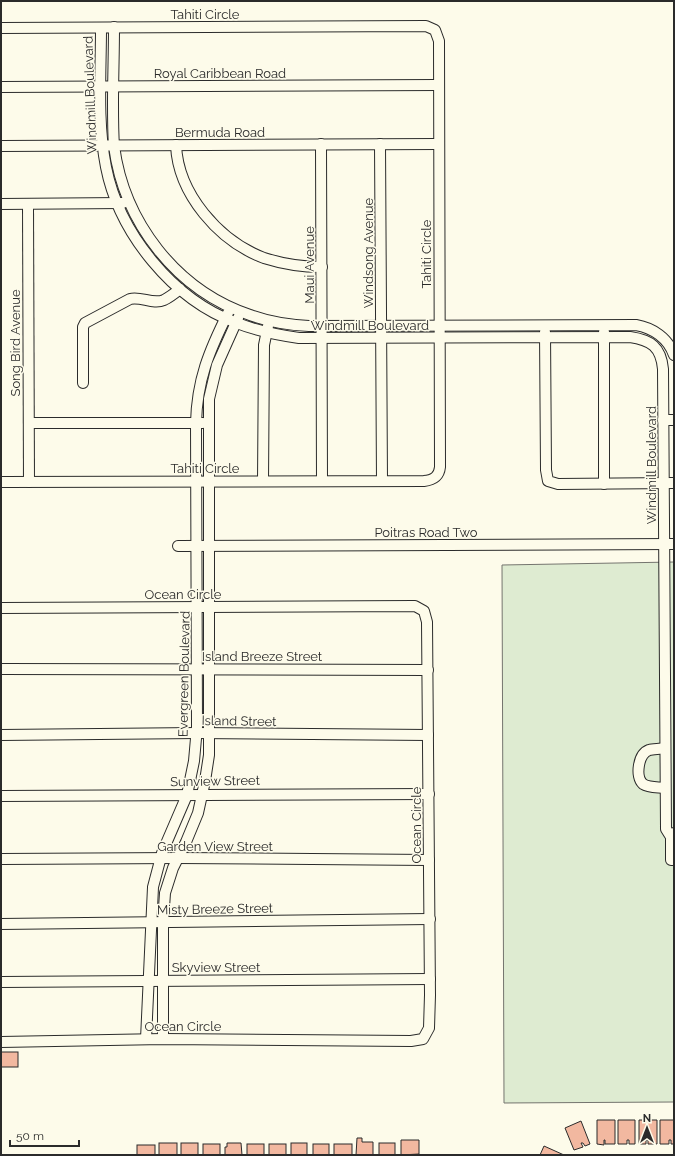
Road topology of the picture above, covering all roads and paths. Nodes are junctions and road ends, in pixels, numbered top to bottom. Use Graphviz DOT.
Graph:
graph roads {
  1 [pos="114,27"];
  2 [pos="1,28"];
  3 [pos="101,28"];
  4 [pos="439,85"];
  5 [pos="101,86"];
  6 [pos="113,86"];
  7 [pos="1,87"];
  8 [pos="321,144"];
  9 [pos="380,144"];
  10 [pos="439,144"];
  11 [pos="114,145"];
  12 [pos="176,145"];
  13 [pos="1,146"];
  14 [pos="103,146"];
  15 [pos="129,202"];
  16 [pos="1,204"];
  17 [pos="28,204"];
  18 [pos="117,204"];
  19 [pos="322,267"];
  20 [pos="180,289"];
  21 [pos="230,307"];
  22 [pos="241,312"];
  23 [pos="225,318"];
  24 [pos="269,321"];
  25 [pos="236,323"];
  26 [pos="604,325"];
  27 [pos="322,326"];
  28 [pos="381,326"];
  29 [pos="440,326"];
  30 [pos="545,326"];
  31 [pos="266,332"];
  32 [pos="545,337"];
  33 [pos="604,337"];
  34 [pos="322,338"];
  35 [pos="381,338"];
  36 [pos="440,338"];
  37 [pos="674,356"];
  38 [pos="661,357"];
  39 [pos="83,383"];
  40 [pos="663,420"];
  41 [pos="674,420"];
  42 [pos="29,423"];
  43 [pos="196,423"];
  44 [pos="208,423"];
  45 [pos="263,481"];
  46 [pos="322,481"];
  47 [pos="382,481"];
  48 [pos="1,482"];
  49 [pos="29,482"];
  50 [pos="196,482"];
  51 [pos="208,482"];
  52 [pos="669,483"];
  53 [pos="604,484"];
  54 [pos="669,544"];
  55 [pos="178,546"];
  56 [pos="197,546"];
  57 [pos="209,546"];
  58 [pos="197,607"];
  59 [pos="1,608"];
  60 [pos="210,608"];
  61 [pos="197,668"];
  62 [pos="210,668"];
  63 [pos="1,669"];
  64 [pos="428,670"];
  65 [pos="197,733"];
  66 [pos="1,734"];
  67 [pos="209,734"];
  68 [pos="428,735"];
  69 [pos="665,748"];
  70 [pos="670,763"];
  71 [pos="665,788"];
  72 [pos="202,794"];
  73 [pos="429,794"];
  74 [pos="187,795"];
  75 [pos="1,796"];
  76 [pos="672,835"];
  77 [pos="161,858"];
  78 [pos="178,858"];
  79 [pos="1,859"];
  80 [pos="429,860"];
  81 [pos="674,860"];
  82 [pos="430,920"];
  83 [pos="151,922"];
  84 [pos="163,922"];
  85 [pos="1,924"];
  86 [pos="430,979"];
  87 [pos="149,980"];
  88 [pos="163,980"];
  89 [pos="1,982"];
  90 [pos="146,1039"];
  91 [pos="162,1039"];
  92 [pos="1,1042"];
  1 -- 3 [label="street, Tahiti Circle"];
  1 -- 4 [label="street, Tahiti Circle"];
  1 -- 6 [label="street, Windmill Boulevard"];
  2 -- 3 [label="street, Tahiti Circle"];
  3 -- 5 [label="street, Windmill Boulevard"];
  4 -- 6 [label="street, Royal Caribbean Road"];
  4 -- 10 [label="street, Tahiti Circle"];
  5 -- 6 [label="street, Royal Caribbean Road"];
  5 -- 7 [label="street, Royal Caribbean Road"];
  5 -- 14 [label="street, Windmill Boulevard"];
  6 -- 11 [label="street, Windmill Boulevard"];
  8 -- 9 [label="street, Bermuda Road"];
  8 -- 12 [label="street, Bermuda Road"];
  8 -- 19 [label="street, Maui Avenue"];
  9 -- 10 [label="street, Bermuda Road"];
  9 -- 28 [label="street, Windsong Avenue"];
  10 -- 29 [label="street, Tahiti Circle"];
  11 -- 12 [label="street, Bermuda Road"];
  11 -- 14 [label="street, Bermuda Road"];
  11 -- 15 [label="street, Windmill Boulevard"];
  12 -- 19 [label="street"];
  13 -- 14 [label="street, Bermuda Road"];
  14 -- 18 [label="street, Windmill Boulevard"];
  15 -- 18 [label="street"];
  15 -- 21 [label="street, Windmill Boulevard"];
  16 -- 17 [label="street"];
  17 -- 18 [label="street"];
  17 -- 42 [label="street, Song Bird Avenue"];
  18 -- 20 [label="street, Windmill Boulevard"];
  19 -- 27 [label="street, Maui Avenue"];
  20 -- 23 [label="street, Windmill Boulevard"];
  20 -- 39 [label="street"];
  21 -- 22 [label="street, Windmill Boulevard"];
  21 -- 23 [label="street, Evergreen Boulevard"];
  22 -- 24 [label="street, Windmill Boulevard"];
  22 -- 25 [label="street, Evergreen Boulevard"];
  23 -- 25 [label="street, Windmill Boulevard"];
  23 -- 43 [label="street, Evergreen Boulevard"];
  24 -- 27 [label="street, Windmill Boulevard"];
  24 -- 31 [label="street"];
  25 -- 31 [label="street, Windmill Boulevard"];
  25 -- 44 [label="street, Evergreen Boulevard"];
  26 -- 30 [label="street, Windmill Boulevard"];
  26 -- 33 [label="street"];
  26 -- 37 [label="street, Windmill Boulevard"];
  27 -- 28 [label="street, Windmill Boulevard"];
  27 -- 34 [label="street, Maui Avenue"];
  28 -- 29 [label="street, Windmill Boulevard"];
  28 -- 35 [label="street, Windsong Avenue"];
  29 -- 30 [label="street, Windmill Boulevard"];
  29 -- 36 [label="street, Tahiti Circle"];
  30 -- 32 [label="street"];
  31 -- 34 [label="street, Windmill Boulevard"];
  31 -- 45 [label="street"];
  32 -- 33 [label="street, Windmill Boulevard"];
  32 -- 36 [label="street, Windmill Boulevard"];
  32 -- 53 [label="street"];
  33 -- 38 [label="street, Windmill Boulevard"];
  33 -- 53 [label="street"];
  34 -- 35 [label="street, Windmill Boulevard"];
  34 -- 46 [label="street, Maui Avenue"];
  35 -- 36 [label="street, Windmill Boulevard"];
  35 -- 47 [label="street, Windsong Avenue"];
  36 -- 47 [label="street, Tahiti Circle"];
  37 -- 38 [label="street"];
  38 -- 40 [label="street, Windmill Boulevard"];
  40 -- 41 [label="street"];
  40 -- 52 [label="street, Windmill Boulevard"];
  42 -- 43 [label="street"];
  42 -- 49 [label="street, Song Bird Avenue"];
  43 -- 44 [label="street"];
  43 -- 50 [label="street, Evergreen Boulevard"];
  44 -- 51 [label="street, Evergreen Boulevard"];
  45 -- 46 [label="street, Tahiti Circle"];
  45 -- 51 [label="street, Tahiti Circle"];
  46 -- 47 [label="street, Tahiti Circle"];
  48 -- 49 [label="street, Tahiti Circle"];
  49 -- 50 [label="street, Tahiti Circle"];
  50 -- 51 [label="street, Tahiti Circle"];
  50 -- 56 [label="street, Evergreen Boulevard"];
  51 -- 57 [label="street, Evergreen Boulevard"];
  52 -- 53 [label="street"];
  52 -- 54 [label="street, Windmill Boulevard"];
  54 -- 57 [label="street, Poitras Road Two"];
  54 -- 69 [label="street, Windmill Boulevard"];
  55 -- 56 [label="street, Poitras Road Two"];
  56 -- 57 [label="street, Poitras Road Two"];
  56 -- 58 [label="street, Evergreen Boulevard"];
  57 -- 60 [label="street, Evergreen Boulevard"];
  58 -- 59 [label="street, Ocean Circle"];
  58 -- 60 [label="street, Ocean Circle"];
  58 -- 61 [label="street, Evergreen Boulevard"];
  60 -- 62 [label="street, Evergreen Boulevard"];
  60 -- 64 [label="street, Ocean Circle"];
  61 -- 62 [label="street, Island Breeze Street"];
  61 -- 63 [label="street, Island Breeze Street"];
  61 -- 65 [label="street, Evergreen Boulevard"];
  62 -- 64 [label="street, Island Breeze Street"];
  62 -- 67 [label="street, Evergreen Boulevard"];
  64 -- 68 [label="street, Ocean Circle"];
  65 -- 66 [label="street, Island Street"];
  65 -- 67 [label="street, Island Street"];
  65 -- 74 [label="street, Evergreen Boulevard"];
  67 -- 68 [label="street, Island Street"];
  67 -- 72 [label="street, Evergreen Boulevard"];
  68 -- 73 [label="street, Ocean Circle"];
  69 -- 70 [label="street"];
  69 -- 71 [label="street"];
  70 -- 71 [label="street"];
  71 -- 76 [label="street"];
  72 -- 73 [label="street, Sunview Street"];
  72 -- 74 [label="street, Sunview Street"];
  72 -- 78 [label="street, Evergreen Boulevard"];
  73 -- 80 [label="street, Ocean Circle"];
  74 -- 75 [label="street, Sunview Street"];
  74 -- 77 [label="street, Evergreen Boulevard"];
  76 -- 81 [label="street"];
  77 -- 78 [label="street, Garden View Street"];
  77 -- 79 [label="street, Garden View Street"];
  77 -- 83 [label="street, Evergreen Boulevard"];
  78 -- 80 [label="street, Garden View Street"];
  78 -- 84 [label="street, Evergreen Boulevard"];
  80 -- 82 [label="street, Ocean Circle"];
  82 -- 84 [label="street, Misty Breeze Street"];
  82 -- 86 [label="street, Ocean Circle"];
  83 -- 84 [label="street, Misty Breeze Street"];
  83 -- 85 [label="street, Misty Breeze Street"];
  83 -- 87 [label="street, Evergreen Boulevard"];
  84 -- 88 [label="street, Evergreen Boulevard"];
  86 -- 88 [label="street, Skyview Street"];
  86 -- 91 [label="street, Ocean Circle"];
  87 -- 88 [label="street, Skyview Street"];
  87 -- 89 [label="street, Skyview Street"];
  87 -- 90 [label="street, Evergreen Boulevard"];
  88 -- 91 [label="street, Evergreen Boulevard"];
  90 -- 91 [label="street, Ocean Circle"];
  90 -- 92 [label="street, Ocean Circle"];
}
